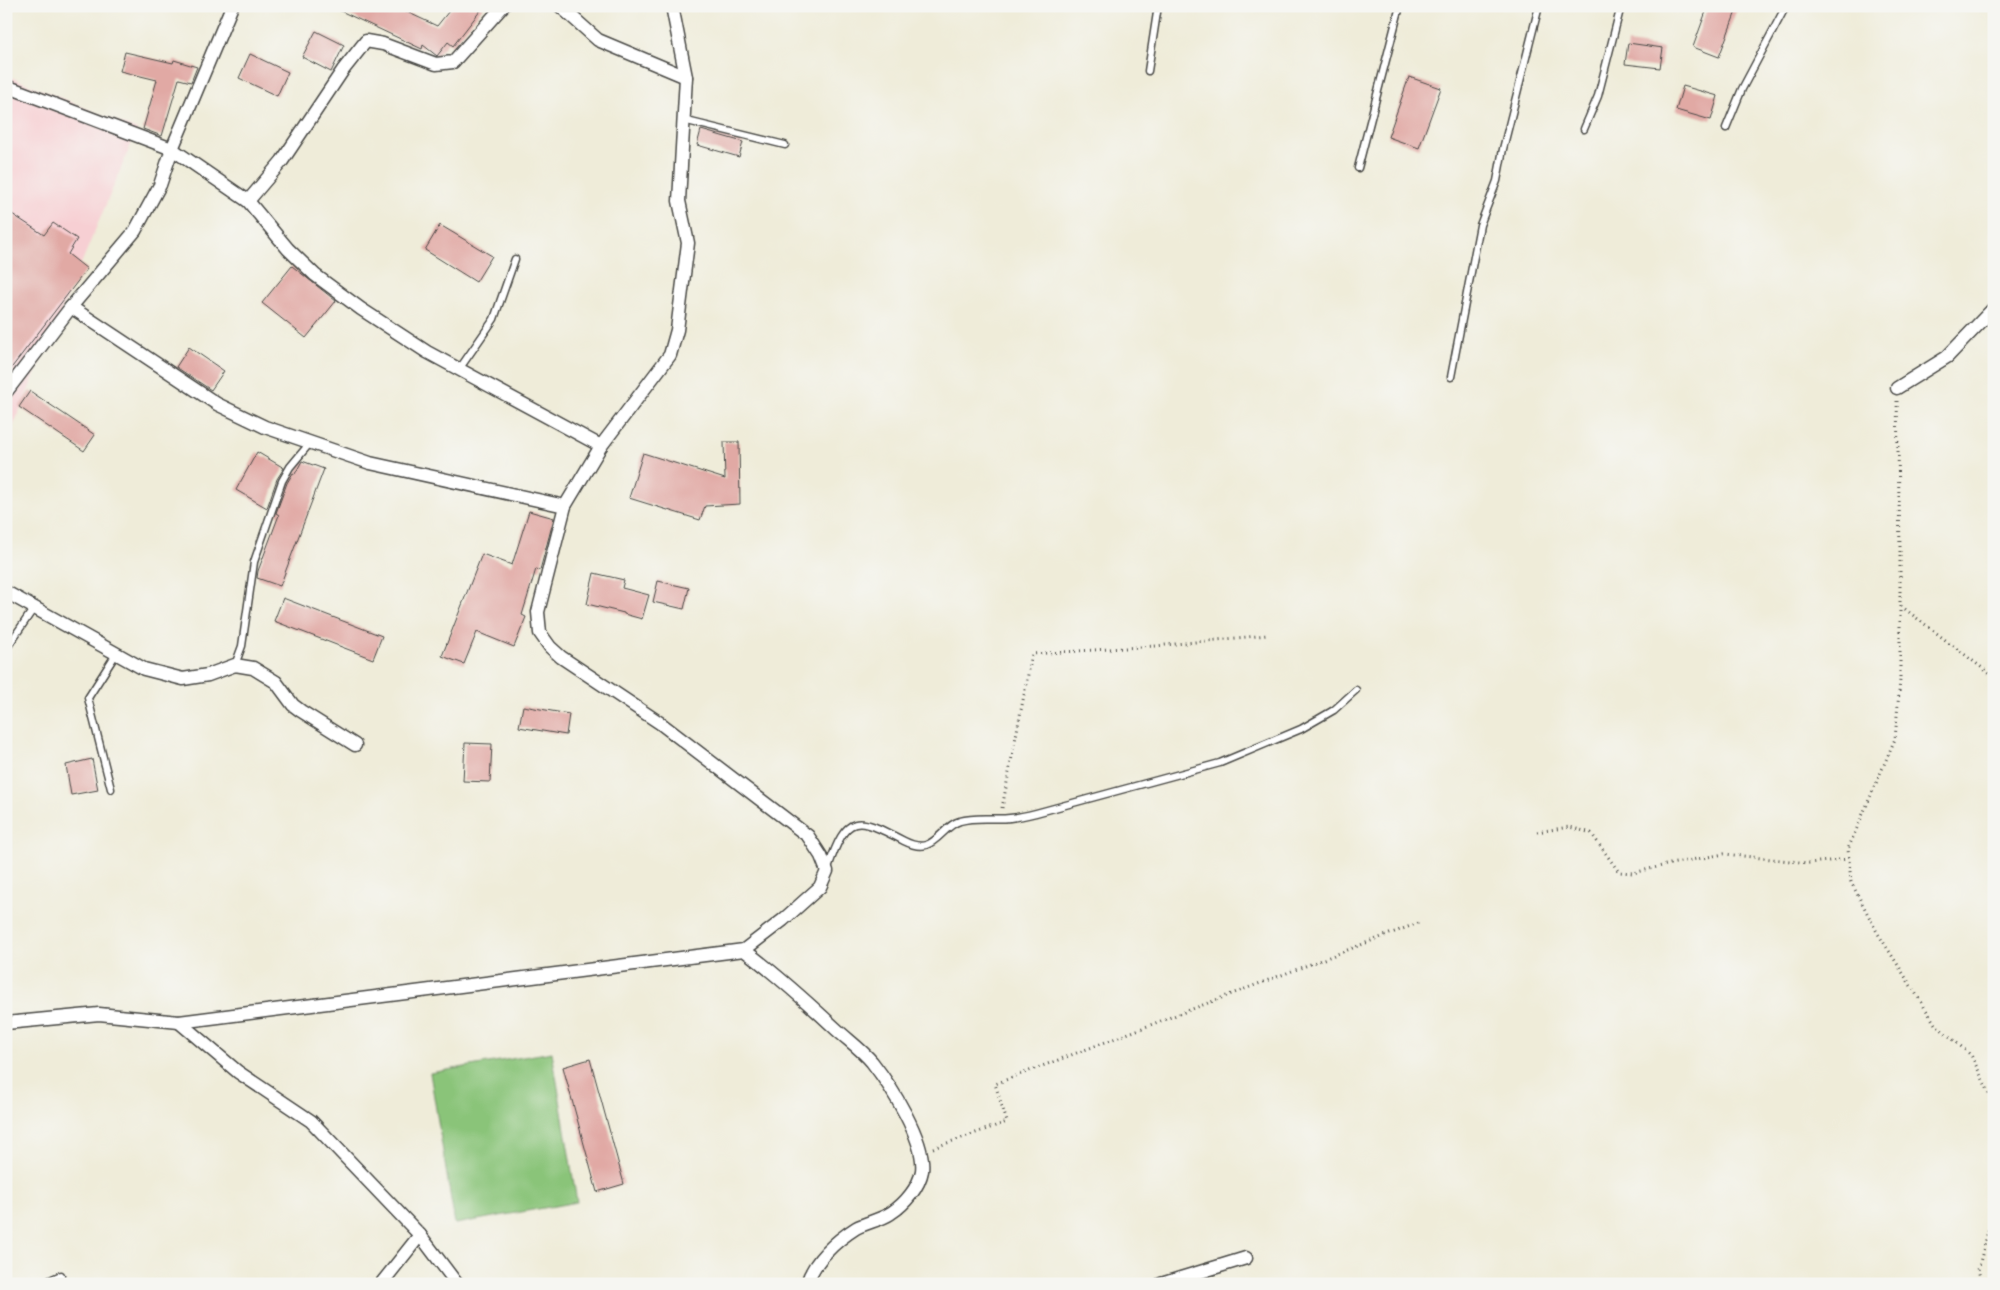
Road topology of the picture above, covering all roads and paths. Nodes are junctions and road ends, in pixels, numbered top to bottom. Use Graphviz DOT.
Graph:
graph roads {
  1 [pos="232,6"];
  2 [pos="504,6"];
  3 [pos="560,6"];
  4 [pos="672,6"];
  5 [pos="1158,6"];
  6 [pos="1400,6"];
  7 [pos="1539,6"];
  8 [pos="1621,6"];
  9 [pos="1786,6"];
  10 [pos="1148,70"];
  11 [pos="686,77"];
  12 [pos="6,86"];
  13 [pos="683,120"];
  14 [pos="1726,128"];
  15 [pos="1584,129"];
  16 [pos="785,145"];
  17 [pos="172,148"];
  18 [pos="1358,168"];
  19 [pos="248,201"];
  20 [pos="515,259"];
  21 [pos="71,307"];
  22 [pos="1994,308"];
  23 [pos="460,368"];
  24 [pos="1451,377"];
  25 [pos="1897,388"];
  26 [pos="6,392"];
  27 [pos="311,442"];
  28 [pos="601,446"];
  29 [pos="565,506"];
  30 [pos="6,592"];
  31 [pos="1900,605"];
  32 [pos="34,608"];
  33 [pos="1267,635"];
  34 [pos="6,649"];
  35 [pos="116,654"];
  36 [pos="234,665"];
  37 [pos="1994,677"];
  38 [pos="1356,690"];
  39 [pos="355,745"];
  40 [pos="111,788"];
  41 [pos="1000,818"];
  42 [pos="1537,832"];
  43 [pos="1849,859"];
  44 [pos="827,872"];
  45 [pos="1421,922"];
  46 [pos="744,950"];
  47 [pos="178,1022"];
  48 [pos="6,1024"];
  49 [pos="1994,1103"];
  50 [pos="921,1152"];
  51 [pos="1994,1208"];
  52 [pos="420,1235"];
  53 [pos="1246,1258"];
  54 [pos="61,1276"];
  55 [pos="41,1284"];
  56 [pos="381,1284"];
  57 [pos="457,1284"];
  58 [pos="807,1284"];
  59 [pos="1161,1284"];
  60 [pos="1982,1284"];
  1 -- 17 [label="street"];
  2 -- 19 [label="street"];
  3 -- 11 [label="street"];
  4 -- 11 [label="street"];
  5 -- 10 [label="lane"];
  6 -- 18 [label="lane"];
  7 -- 24 [label="lane"];
  8 -- 15 [label="lane"];
  9 -- 14 [label="lane"];
  11 -- 13 [label="street"];
  12 -- 17 [label="street"];
  13 -- 16 [label="lane"];
  13 -- 28 [label="street"];
  17 -- 19 [label="street"];
  17 -- 21 [label="street"];
  19 -- 23 [label="street"];
  20 -- 23 [label="lane"];
  21 -- 26 [label="street"];
  21 -- 27 [label="street"];
  22 -- 25 [label="street"];
  23 -- 28 [label="street"];
  25 -- 31 [label="path"];
  27 -- 29 [label="street"];
  27 -- 36 [label="lane"];
  28 -- 29 [label="street"];
  29 -- 44 [label="street"];
  30 -- 32 [label="street"];
  31 -- 37 [label="path"];
  31 -- 43 [label="path"];
  32 -- 34 [label="lane"];
  32 -- 35 [label="street"];
  33 -- 41 [label="path"];
  35 -- 36 [label="street"];
  35 -- 40 [label="lane"];
  36 -- 39 [label="street"];
  38 -- 41 [label="lane"];
  41 -- 44 [label="lane"];
  42 -- 43 [label="path"];
  43 -- 49 [label="path"];
  44 -- 46 [label="street"];
  45 -- 50 [label="path"];
  46 -- 47 [label="street"];
  46 -- 50 [label="street"];
  47 -- 48 [label="street"];
  47 -- 52 [label="street"];
  50 -- 58 [label="street"];
  51 -- 60 [label="path"];
  52 -- 56 [label="street"];
  52 -- 57 [label="street"];
  53 -- 59 [label="street"];
  54 -- 55 [label="lane"];
}
